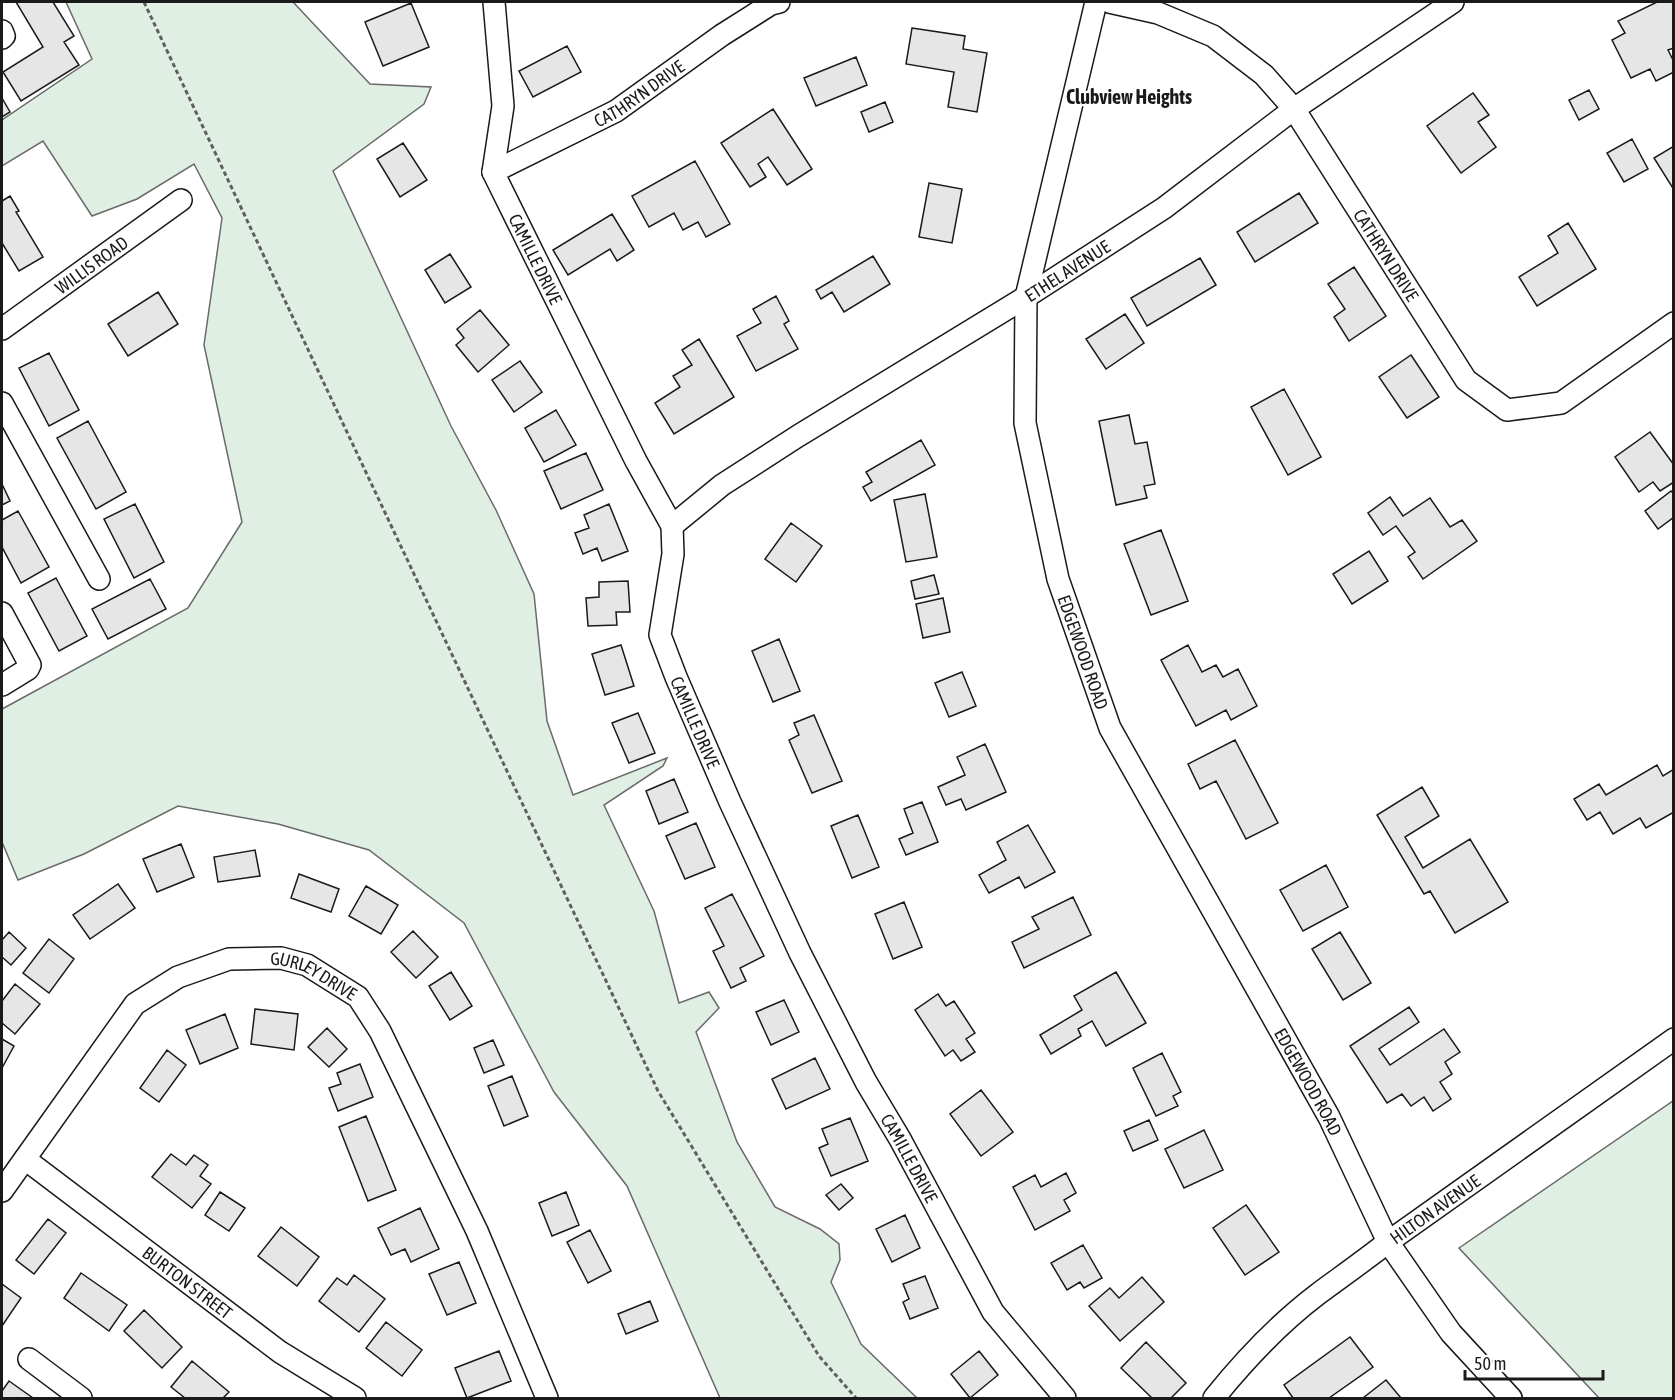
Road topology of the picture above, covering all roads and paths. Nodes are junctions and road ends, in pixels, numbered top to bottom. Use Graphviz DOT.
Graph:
graph roads {
  1 [pos="144,2"];
  2 [pos="494,2"];
  3 [pos="774,2"];
  4 [pos="1096,2"];
  5 [pos="1109,2"];
  6 [pos="1453,2"];
  7 [pos="2,31"];
  8 [pos="2,38"];
  9 [pos="1294,109"];
  10 [pos="493,172"];
  11 [pos="181,200"];
  12 [pos="1026,297"];
  13 [pos="1674,323"];
  14 [pos="2,329"];
  15 [pos="2,403"];
  16 [pos="672,526"];
  17 [pos="99,579"];
  18 [pos="2,613"];
  19 [pos="2,685"];
  20 [pos="1674,1039"];
  21 [pos="25,1159"];
  22 [pos="2,1191"];
  23 [pos="1388,1242"];
  24 [pos="28,1359"];
  25 [pos="58,1392"];
  26 [pos="81,1398"];
  27 [pos="355,1398"];
  28 [pos="547,1398"];
  29 [pos="856,1398"];
  30 [pos="1065,1398"];
  31 [pos="1214,1398"];
  32 [pos="1511,1398"];
  1 -- 29 [label="path"];
  2 -- 10 [label="street"];
  3 -- 10 [label="street, CATHRYN DRIVE"];
  4 -- 12 [label="street, EDGEWOOD ROAD"];
  5 -- 9 [label="street, CATHRYN DRIVE"];
  6 -- 9 [label="street, ETHEL AVENUE"];
  7 -- 8 [label="street"];
  9 -- 12 [label="street, ETHEL AVENUE"];
  9 -- 13 [label="street, CATHRYN DRIVE"];
  10 -- 16 [label="street, CAMILLE DRIVE"];
  11 -- 14 [label="street, WILLIS ROAD"];
  12 -- 16 [label="street, ETHEL AVENUE"];
  12 -- 23 [label="street, EDGEWOOD ROAD"];
  15 -- 17 [label="street"];
  16 -- 30 [label="street, CAMILLE DRIVE"];
  18 -- 19 [label="street"];
  20 -- 23 [label="street, HILTON AVENUE"];
  21 -- 22 [label="street, GURLEY DRIVE"];
  21 -- 27 [label="street, BURTON STREET"];
  21 -- 28 [label="street, GURLEY DRIVE"];
  23 -- 31 [label="street, HILTON AVENUE"];
  23 -- 32 [label="street, EDGEWOOD ROAD"];
  24 -- 25 [label="street"];
  25 -- 26 [label="street"];
}
